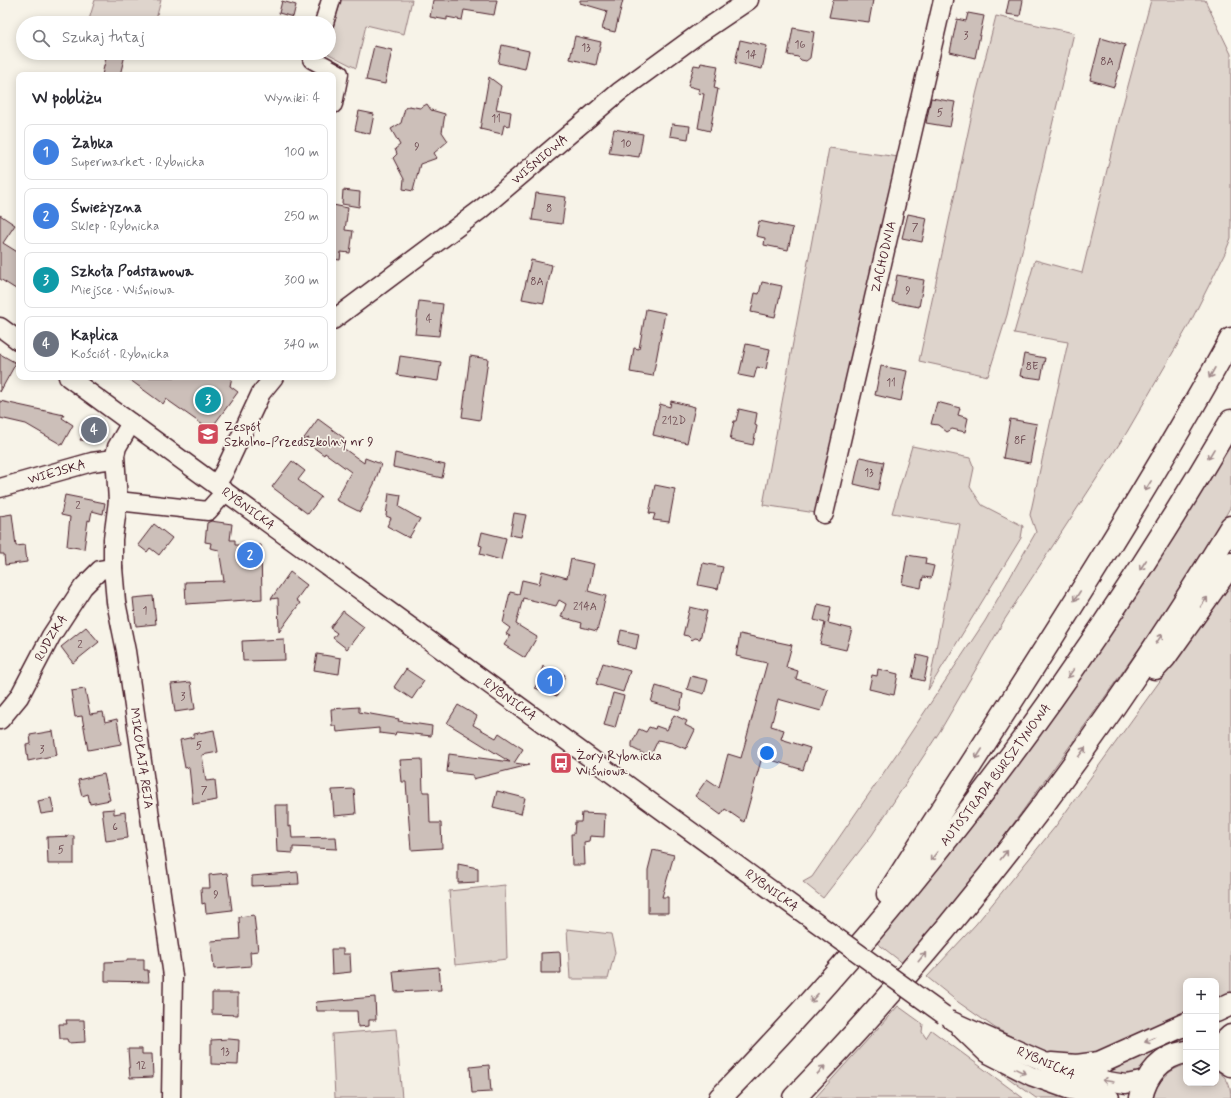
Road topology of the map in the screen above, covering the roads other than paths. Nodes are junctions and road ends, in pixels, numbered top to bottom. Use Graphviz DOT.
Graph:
graph roads {
  1 [pos="331,0"];
  2 [pos="749,0"];
  3 [pos="943,0"];
  4 [pos="326,16"];
  5 [pos="312,60"];
  6 [pos="334,72"];
  7 [pos="336,73"];
  8 [pos="336,86"];
  9 [pos="336,318"];
  10 [pos="0,327"];
  11 [pos="16,339"];
  12 [pos="1231,339"];
  13 [pos="72,380"];
  14 [pos="272,380"];
  15 [pos="1231,421"];
  16 [pos="131,423"];
  17 [pos="114,460"];
  18 [pos="0,488"];
  19 [pos="220,488"];
  20 [pos="118,500"];
  21 [pos="824,514"];
  22 [pos="1231,527"];
  23 [pos="1231,564"];
  24 [pos="113,568"];
  25 [pos="0,720"];
  26 [pos="1098,730"];
  27 [pos="841,969"];
  28 [pos="1231,1004"];
  29 [pos="1219,1010"];
  30 [pos="948,1018"];
  31 [pos="1183,1025"];
  32 [pos="1231,1036"];
  33 [pos="1219,1047"];
  34 [pos="1183,1053"];
  35 [pos="1219,1057"];
  36 [pos="1051,1064"];
  37 [pos="1231,1065"];
  38 [pos="1144,1089"];
  39 [pos="171,1098"];
  40 [pos="720,1098"];
  41 [pos="794,1098"];
  42 [pos="1110,1098"];
  1 -- 4 [label="street"];
  2 -- 9 [label="street, WIŚNIOWA"];
  3 -- 21 [label="street, ZACHODNIA"];
  5 -- 6 [label="street"];
  7 -- 8 [label="street"];
  10 -- 11 [label="street"];
  12 -- 27 [label="main road, one-way"];
  13 -- 16 [label="street, RYBNICKA"];
  14 -- 19 [label="street"];
  15 -- 27 [label="main road, AUTOSTRADA BURSZTYNOWA, one-way"];
  16 -- 17 [label="street, MIKOŁAJA REJA"];
  16 -- 19 [label="street, RYBNICKA"];
  17 -- 18 [label="street, WIEJSKA"];
  17 -- 20 [label="street, MIKOŁAJA REJA"];
  19 -- 20 [label="street"];
  19 -- 30 [label="street, RYBNICKA, bridge"];
  20 -- 24 [label="street, MIKOŁAJA REJA"];
  26 -- 22 [label="main road, one-way"];
  26 -- 23 [label="main road, one-way"];
  24 -- 25 [label="street, RUDZKA"];
  24 -- 39 [label="street, MIKOŁAJA REJA"];
  41 -- 26 [label="main road, one-way"];
  27 -- 40 [label="main road, AUTOSTRADA BURSZTYNOWA, one-way"];
  28 -- 29 [label="main road"];
  30 -- 36 [label="street, RYBNICKA"];
  30 -- 42 [label="street, RYBNICKA, one-way"];
  31 -- 36 [label="main road, one-way"];
  32 -- 33 [label="main road"];
  34 -- 38 [label="main road"];
  35 -- 37 [label="main road"];
  38 -- 36 [label="street, RYBNICKA, one-way"];
}
